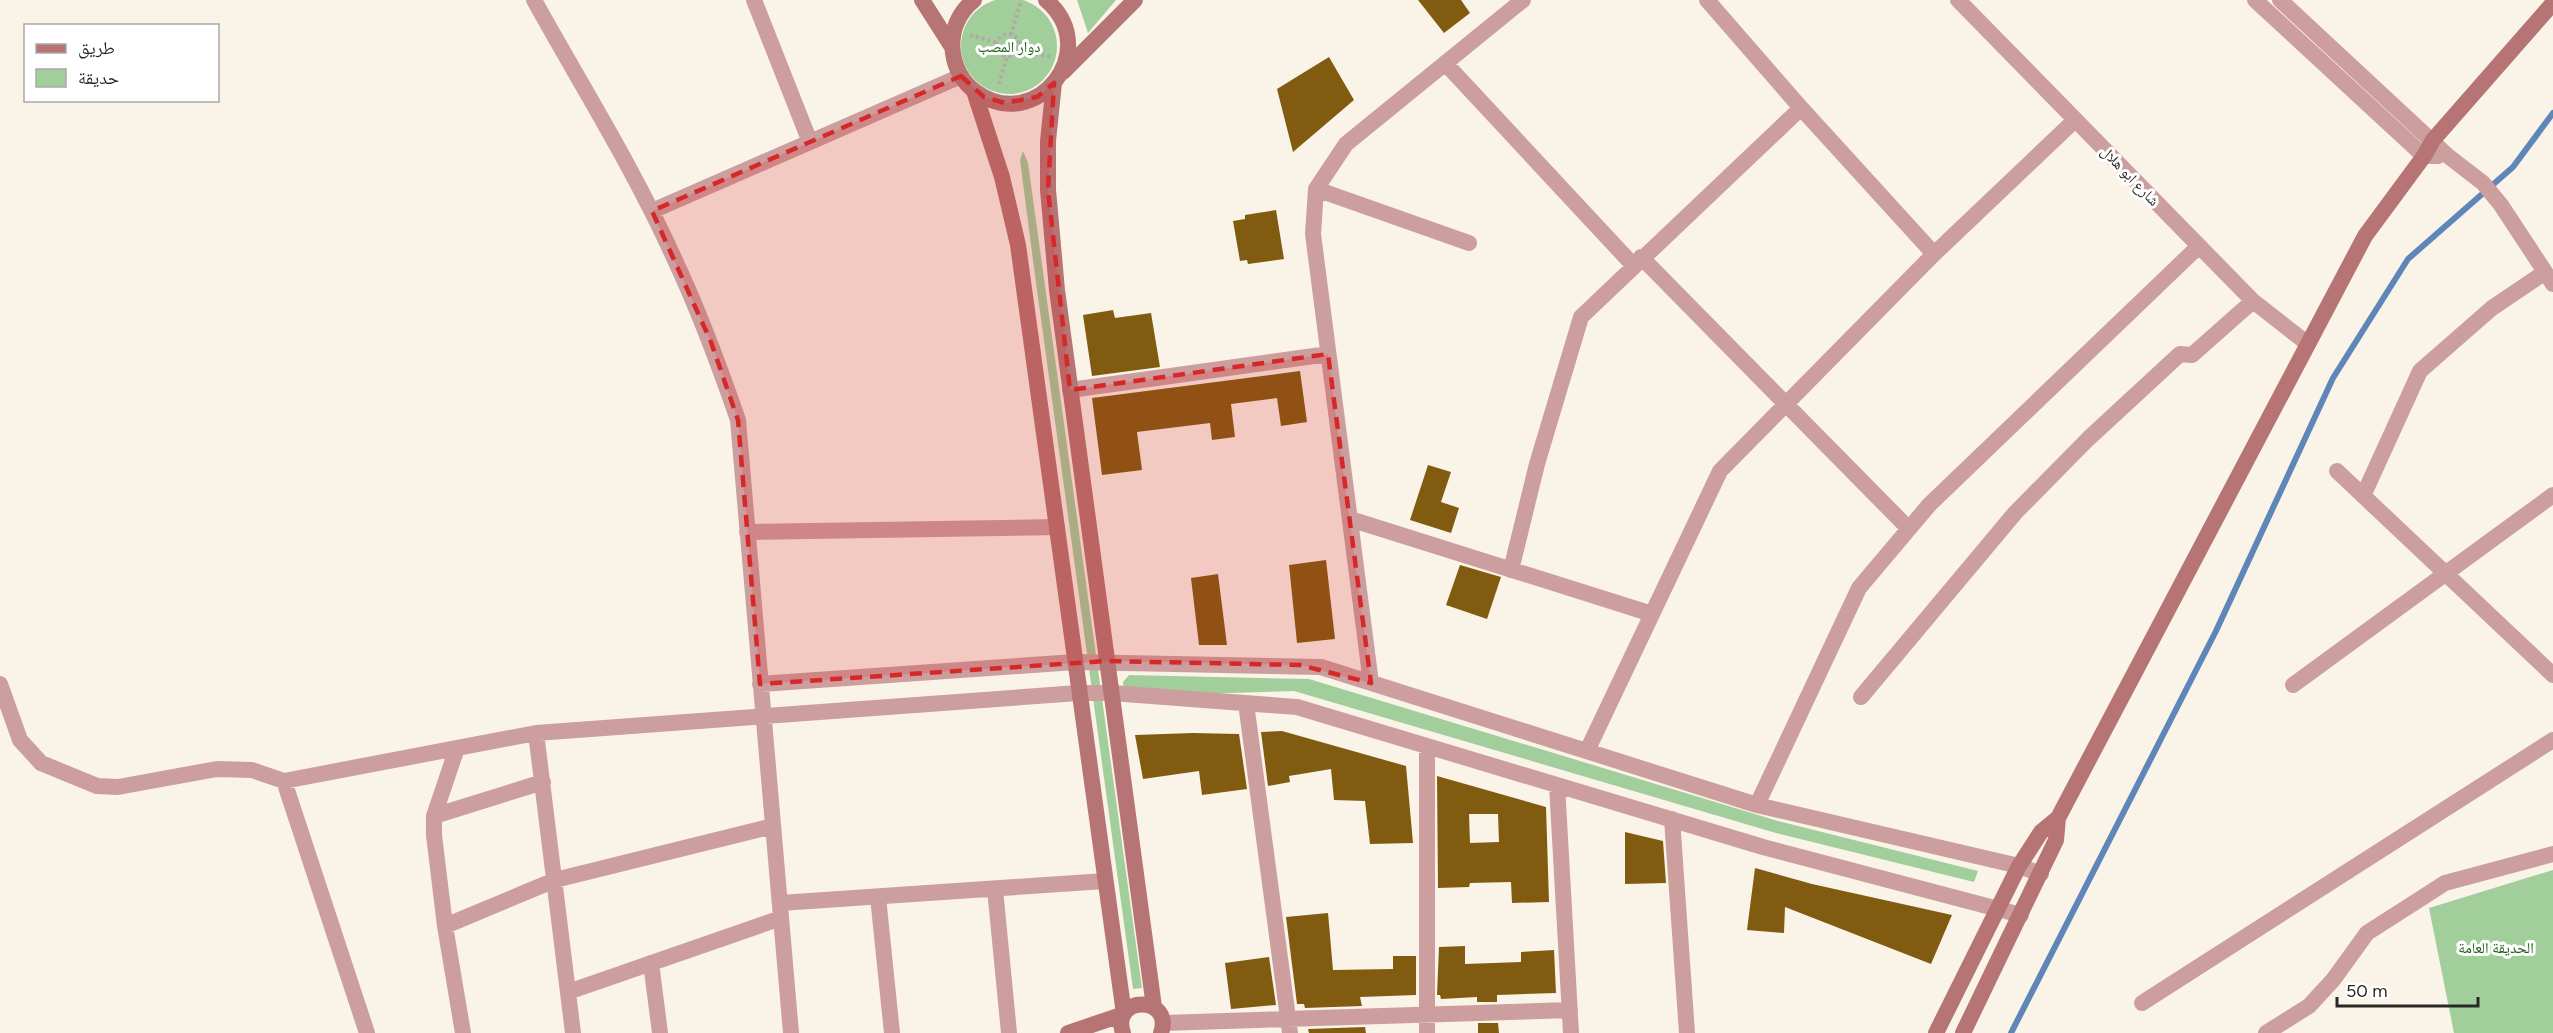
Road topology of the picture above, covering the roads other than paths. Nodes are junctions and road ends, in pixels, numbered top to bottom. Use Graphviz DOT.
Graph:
graph roads {
  1 [pos="534,0"];
  2 [pos="754,0"];
  3 [pos="922,0"];
  4 [pos="974,0"];
  5 [pos="1046,0"];
  6 [pos="1135,0"];
  7 [pos="1522,0"];
  8 [pos="1707,0"];
  9 [pos="1958,0"];
  10 [pos="2255,0"];
  11 [pos="2280,0"];
  12 [pos="2553,3"];
  13 [pos="952,47"];
  14 [pos="1445,63"];
  15 [pos="1057,72"];
  16 [pos="961,76"];
  17 [pos="974,91"];
  18 [pos="1802,108"];
  19 [pos="2075,120"];
  20 [pos="2433,140"];
  21 [pos="810,142"];
  22 [pos="2424,156"];
  23 [pos="2448,156"];
  24 [pos="1316,189"];
  25 [pos="652,211"];
  26 [pos="1469,243"];
  27 [pos="2199,246"];
  28 [pos="1934,255"];
  29 [pos="1637,261"];
  30 [pos="2549,278"];
  31 [pos="2253,301"];
  32 [pos="2308,344"];
  33 [pos="1329,354"];
  34 [pos="1070,390"];
  35 [pos="1786,404"];
  36 [pos="2337,471"];
  37 [pos="2553,495"];
  38 [pos="2363,496"];
  39 [pos="1350,519"];
  40 [pos="1057,527"];
  41 [pos="1909,529"];
  42 [pos="747,532"];
  43 [pos="1511,570"];
  44 [pos="2446,574"];
  45 [pos="1652,615"];
  46 [pos="1107,661"];
  47 [pos="1075,662"];
  48 [pos="2553,675"];
  49 [pos="1371,683"];
  50 [pos="0,684"];
  51 [pos="760,684"];
  52 [pos="2293,685"];
  53 [pos="1078,693"];
  54 [pos="1112,693"];
  55 [pos="1861,697"];
  56 [pos="1246,703"];
  57 [pos="764,716"];
  58 [pos="536,733"];
  59 [pos="2553,740"];
  60 [pos="1427,746"];
  61 [pos="457,748"];
  62 [pos="1587,751"];
  63 [pos="285,781"];
  64 [pos="543,782"];
  65 [pos="1557,785"];
  66 [pos="1757,805"];
  67 [pos="434,816"];
  68 [pos="2058,818"];
  69 [pos="1672,819"];
  70 [pos="773,826"];
  71 [pos="2553,854"];
  72 [pos="2019,866"];
  73 [pos="2041,874"];
  74 [pos="555,880"];
  75 [pos="1105,881"];
  76 [pos="995,889"];
  77 [pos="878,897"];
  78 [pos="1998,907"];
  79 [pos="781,911"];
  80 [pos="2021,915"];
  81 [pos="445,926"];
  82 [pos="651,963"];
  83 [pos="568,992"];
  84 [pos="2142,1003"];
  85 [pos="1154,1007"];
  86 [pos="1570,1010"];
  87 [pos="1124,1014"];
  88 [pos="1427,1014"];
  89 [pos="1289,1026"];
  90 [pos="1162,1028"];
  91 [pos="367,1033"];
  92 [pos="464,1033"];
  93 [pos="573,1033"];
  94 [pos="660,1033"];
  95 [pos="791,1033"];
  96 [pos="892,1033"];
  97 [pos="1009,1033"];
  98 [pos="1068,1033"];
  99 [pos="1123,1033"];
  100 [pos="1427,1033"];
  101 [pos="1571,1033"];
  102 [pos="1687,1033"];
  103 [pos="1936,1033"];
  104 [pos="1963,1033"];
  105 [pos="2266,1033"];
  1 -- 25 [label="street"];
  2 -- 21 [label="street"];
  3 -- 13 [label="main road"];
  4 -- 13 [label="main road"];
  5 -- 15 [label="main road"];
  6 -- 15 [label="main road"];
  7 -- 14 [label="street"];
  8 -- 18 [label="street"];
  9 -- 19 [label="street, شارع ابو هلال"];
  10 -- 22 [label="street"];
  11 -- 20 [label="street"];
  12 -- 20 [label="main road"];
  13 -- 16 [label="main road"];
  14 -- 24 [label="street"];
  14 -- 29 [label="street"];
  15 -- 17 [label="main road"];
  15 -- 34 [label="main road"];
  16 -- 17 [label="main road"];
  16 -- 21 [label="street"];
  17 -- 40 [label="main road"];
  18 -- 28 [label="street"];
  18 -- 29 [label="street"];
  19 -- 27 [label="street, شارع ابو هلال"];
  19 -- 28 [label="street"];
  20 -- 22 [label="main road"];
  20 -- 23 [label="street"];
  21 -- 25 [label="street"];
  22 -- 23 [label="street"];
  22 -- 32 [label="main road"];
  23 -- 30 [label="street"];
  24 -- 26 [label="street"];
  24 -- 33 [label="street"];
  25 -- 42 [label="street"];
  27 -- 31 [label="street, شارع ابو هلال"];
  27 -- 41 [label="street"];
  28 -- 35 [label="street"];
  29 -- 35 [label="street"];
  29 -- 43 [label="street"];
  30 -- 38 [label="street"];
  31 -- 32 [label="street, شارع ابو هلال"];
  31 -- 55 [label="street"];
  32 -- 68 [label="main road"];
  33 -- 34 [label="street"];
  33 -- 39 [label="street"];
  34 -- 46 [label="main road"];
  35 -- 41 [label="street"];
  35 -- 45 [label="street"];
  36 -- 38 [label="street"];
  37 -- 44 [label="street"];
  38 -- 44 [label="street"];
  39 -- 43 [label="street"];
  39 -- 49 [label="street"];
  40 -- 42 [label="street"];
  40 -- 47 [label="main road"];
  41 -- 66 [label="street"];
  42 -- 51 [label="street"];
  43 -- 45 [label="street"];
  44 -- 48 [label="street"];
  44 -- 52 [label="street"];
  45 -- 62 [label="street"];
  46 -- 47 [label="street"];
  46 -- 49 [label="street"];
  46 -- 54 [label="main road"];
  47 -- 51 [label="street"];
  47 -- 53 [label="main road"];
  49 -- 62 [label="street"];
  50 -- 63 [label="street"];
  51 -- 57 [label="street"];
  53 -- 54 [label="street"];
  53 -- 57 [label="street"];
  53 -- 75 [label="main road"];
  54 -- 56 [label="street"];
  54 -- 85 [label="main road"];
  56 -- 60 [label="street"];
  56 -- 89 [label="street"];
  57 -- 58 [label="street"];
  57 -- 70 [label="street"];
  58 -- 61 [label="street"];
  58 -- 64 [label="street"];
  59 -- 84 [label="street"];
  60 -- 65 [label="street"];
  60 -- 88 [label="street"];
  61 -- 63 [label="street"];
  61 -- 67 [label="street"];
  62 -- 66 [label="street"];
  63 -- 91 [label="street"];
  64 -- 67 [label="street"];
  64 -- 74 [label="street"];
  65 -- 69 [label="street"];
  65 -- 86 [label="street"];
  66 -- 72 [label="street"];
  67 -- 81 [label="street"];
  68 -- 72 [label="main road"];
  68 -- 73 [label="main road"];
  69 -- 78 [label="street"];
  69 -- 102 [label="street"];
  70 -- 74 [label="street"];
  70 -- 79 [label="street"];
  71 -- 105 [label="street"];
  72 -- 73 [label="street"];
  72 -- 78 [label="main road"];
  73 -- 80 [label="main road"];
  74 -- 81 [label="street"];
  74 -- 83 [label="street"];
  75 -- 76 [label="street"];
  75 -- 87 [label="main road"];
  76 -- 77 [label="street"];
  76 -- 97 [label="street"];
  77 -- 79 [label="street"];
  77 -- 96 [label="street"];
  78 -- 80 [label="street"];
  78 -- 103 [label="main road"];
  79 -- 82 [label="street"];
  79 -- 95 [label="street"];
  80 -- 104 [label="main road"];
  81 -- 92 [label="street"];
  82 -- 83 [label="street"];
  82 -- 94 [label="street"];
  83 -- 93 [label="street"];
  85 -- 87 [label="main road"];
  85 -- 90 [label="main road"];
  86 -- 88 [label="street"];
  86 -- 101 [label="street"];
  87 -- 98 [label="main road"];
  87 -- 99 [label="main road"];
  88 -- 89 [label="street"];
  88 -- 100 [label="street"];
  89 -- 90 [label="street"];
}
